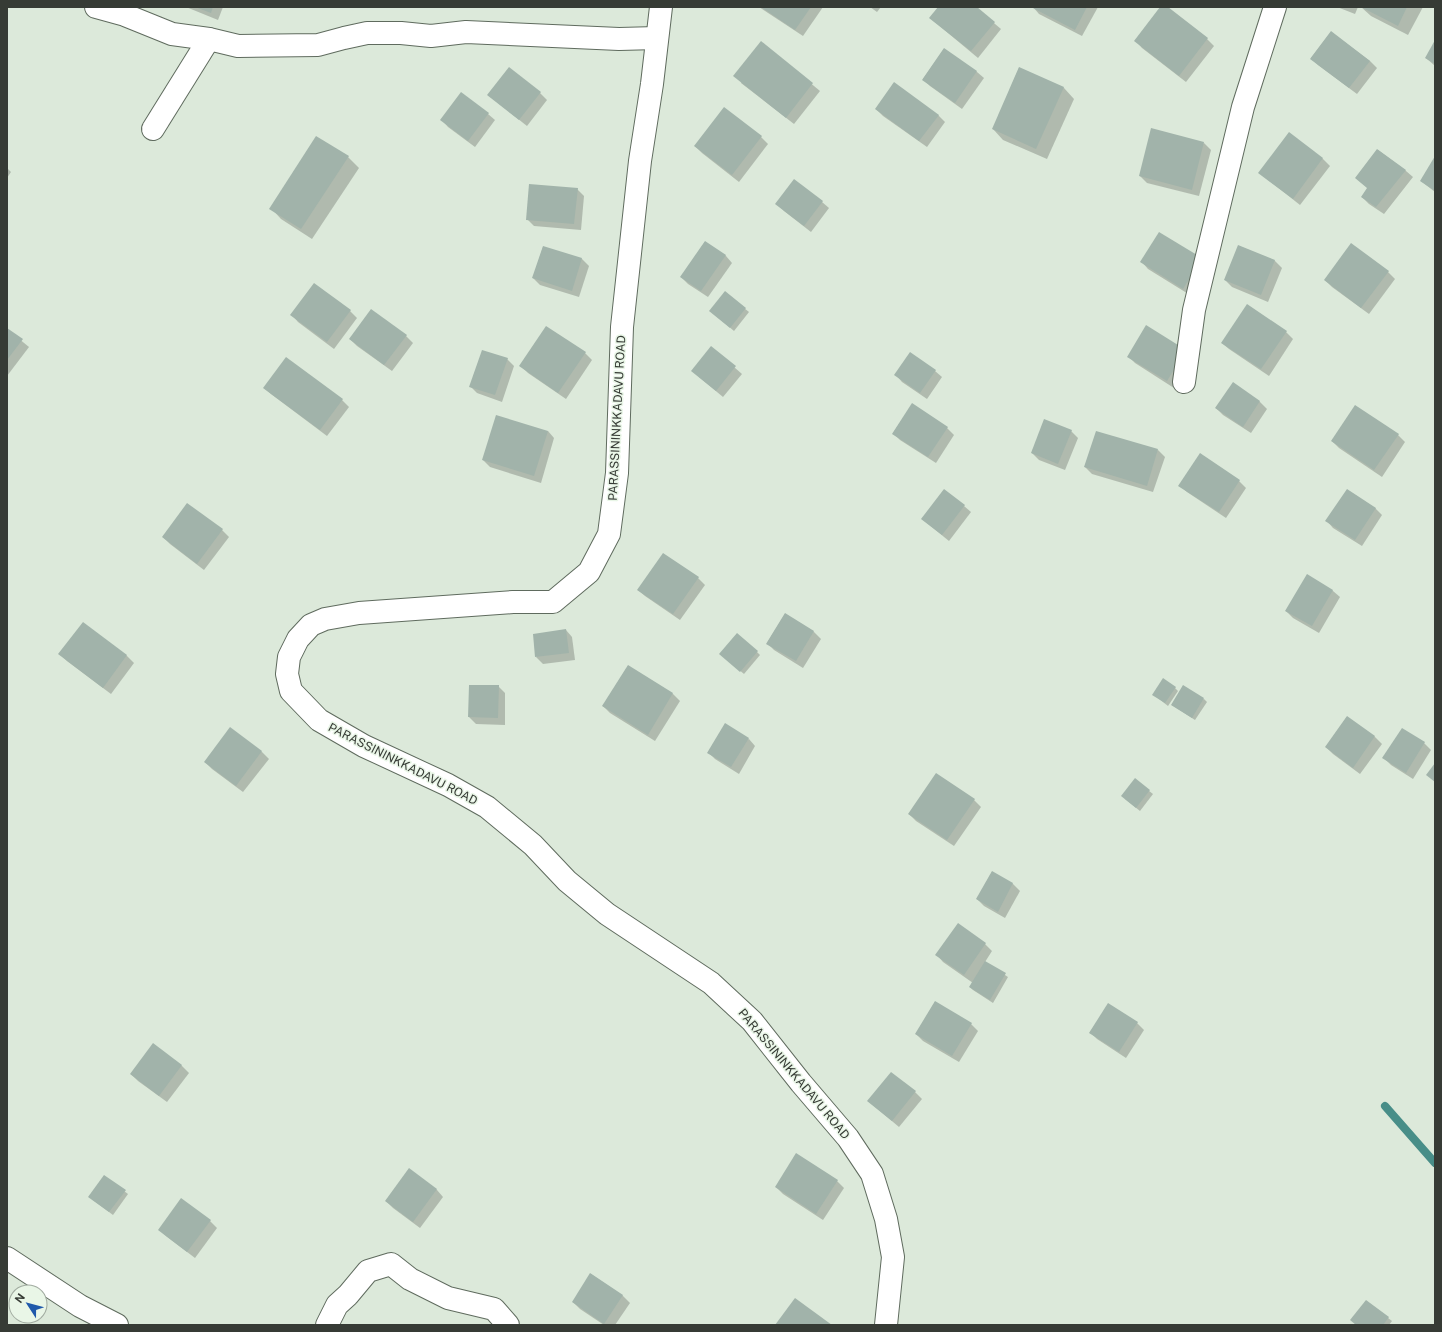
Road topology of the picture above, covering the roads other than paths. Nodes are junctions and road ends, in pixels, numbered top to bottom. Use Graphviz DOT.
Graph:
graph roads {
  1 [pos="96,7"];
  2 [pos="661,7"];
  3 [pos="1275,7"];
  4 [pos="657,38"];
  5 [pos="209,39"];
  6 [pos="153,129"];
  7 [pos="1184,382"];
  8 [pos="7,1258"];
  9 [pos="117,1325"];
  10 [pos="327,1325"];
  11 [pos="508,1325"];
  12 [pos="886,1325"];
  1 -- 5 [label="main road"];
  2 -- 4 [label="main road, PARASSININKKADAVU ROAD"];
  3 -- 7 [label="main road"];
  4 -- 5 [label="main road"];
  4 -- 12 [label="main road, PARASSININKKADAVU ROAD"];
  5 -- 6 [label="main road"];
  8 -- 9 [label="main road"];
  10 -- 11 [label="main road"];
}
